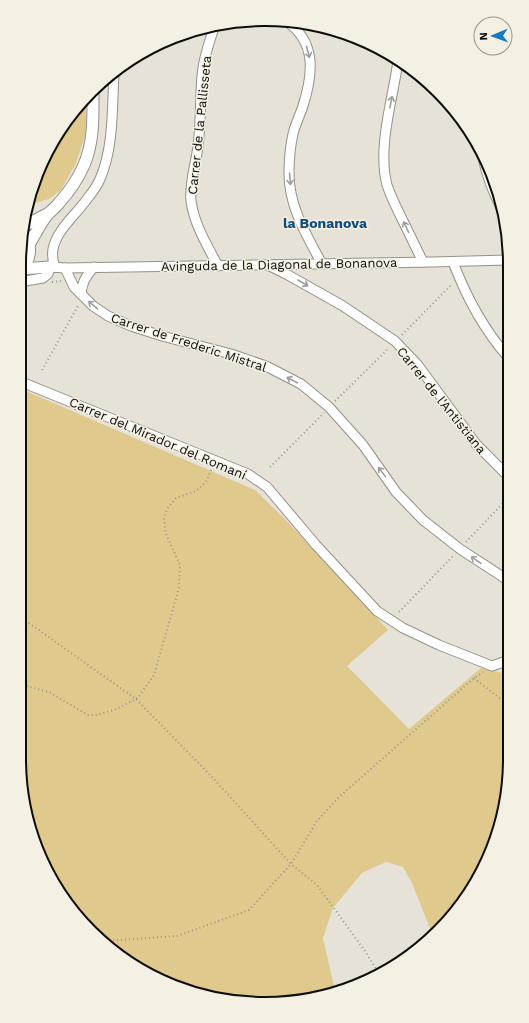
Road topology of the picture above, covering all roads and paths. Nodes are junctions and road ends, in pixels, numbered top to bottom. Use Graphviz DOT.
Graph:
graph roads {
  1 [pos="295,28"];
  2 [pos="213,32"];
  3 [pos="397,66"];
  4 [pos="114,79"];
  5 [pos="93,99"];
  6 [pos="48,214"];
  7 [pos="30,223"];
  8 [pos="28,241"];
  9 [pos="29,248"];
  10 [pos="503,260"];
  11 [pos="423,262"];
  12 [pos="453,262"];
  13 [pos="26,263"];
  14 [pos="322,264"];
  15 [pos="269,265"];
  16 [pos="218,266"];
  17 [pos="52,267"];
  18 [pos="94,267"];
  19 [pos="65,268"];
  20 [pos="26,269"];
  21 [pos="455,280"];
  22 [pos="26,281"];
  23 [pos="80,298"];
  24 [pos="405,331"];
  25 [pos="388,349"];
  26 [pos="503,352"];
  27 [pos="42,370"];
  28 [pos="26,384"];
  29 [pos="333,403"];
  30 [pos="326,410"];
  31 [pos="215,461"];
  32 [pos="270,467"];
  33 [pos="503,471"];
  34 [pos="503,503"];
  35 [pos="463,546"];
  36 [pos="455,554"];
  37 [pos="503,577"];
  38 [pos="399,612"];
  39 [pos="26,621"];
  40 [pos="503,662"];
  41 [pos="492,666"];
  42 [pos="474,678"];
  43 [pos="26,686"];
  44 [pos="136,699"];
  45 [pos="503,702"];
  46 [pos="290,864"];
  47 [pos="110,941"];
  48 [pos="376,969"];
  1 -- 14 [label="street, one-way"];
  2 -- 16 [label="street, Carrer de la Pallisseta"];
  11 -- 3 [label="street, one-way"];
  4 -- 17 [label="street"];
  5 -- 6 [label="street"];
  6 -- 7 [label="street"];
  6 -- 9 [label="street"];
  8 -- 9 [label="street"];
  9 -- 13 [label="street"];
  9 -- 17 [label="street"];
  10 -- 12 [label="street, Avinguda de la Diagonal de Bonanova"];
  11 -- 12 [label="street, Avinguda de la Diagonal de Bonanova"];
  11 -- 14 [label="street, Avinguda de la Diagonal de Bonanova"];
  12 -- 26 [label="street"];
  14 -- 15 [label="street, Avinguda de la Diagonal de Bonanova"];
  15 -- 16 [label="street, Avinguda de la Diagonal de Bonanova"];
  15 -- 33 [label="street, Carrer de l'Antistiana, one-way"];
  16 -- 18 [label="street, Avinguda de la Diagonal de Bonanova"];
  17 -- 19 [label="street, Avinguda de la Diagonal de Bonanova"];
  17 -- 20 [label="street"];
  17 -- 22 [label="street"];
  18 -- 19 [label="street, Avinguda de la Diagonal de Bonanova"];
  18 -- 23 [label="street"];
  19 -- 23 [label="street, Carrer de Frederic Mistral"];
  21 -- 24 [label="path"];
  23 -- 27 [label="path"];
  37 -- 23 [label="street, Carrer de Frederic Mistral, one-way"];
  25 -- 29 [label="path"];
  28 -- 31 [label="street, Carrer del Mirador del Romaní"];
  30 -- 32 [label="path"];
  31 -- 41 [label="street, Carrer del Mirador del Romaní"];
  31 -- 44 [label="path"];
  34 -- 35 [label="path"];
  36 -- 38 [label="path"];
  39 -- 44 [label="path"];
  40 -- 41 [label="street"];
  41 -- 42 [label="path"];
  42 -- 45 [label="path"];
  42 -- 46 [label="path"];
  43 -- 44 [label="path"];
  44 -- 46 [label="path"];
  46 -- 47 [label="path"];
  46 -- 48 [label="path"];
}
